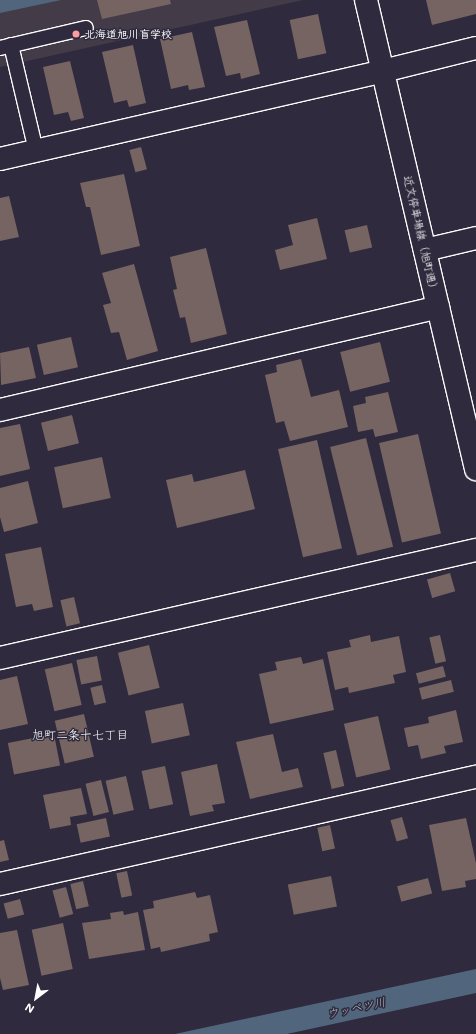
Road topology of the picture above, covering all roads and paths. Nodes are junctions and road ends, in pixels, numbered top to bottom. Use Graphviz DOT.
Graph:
graph roads {
  1 [pos="366,0"];
  2 [pos="86,28"];
  3 [pos="5,47"];
  4 [pos="476,48"];
  5 [pos="383,71"];
  6 [pos="36,151"];
  7 [pos="0,159"];
  8 [pos="476,238"];
  9 [pos="425,250"];
  10 [pos="438,307"];
  11 [pos="469,408"];
  12 [pos="0,410"];
  13 [pos="476,469"];
  14 [pos="476,550"];
  15 [pos="0,658"];
  16 [pos="476,777"];
  17 [pos="0,884"];
  1 -- 5 [label="street, 近文停車場線（旭町通）"];
  2 -- 3 [label="lane"];
  3 -- 6 [label="lane"];
  4 -- 5 [label="street"];
  5 -- 6 [label="street"];
  5 -- 9 [label="street, 近文停車場線（旭町通）"];
  6 -- 7 [label="street"];
  8 -- 9 [label="street"];
  9 -- 10 [label="street, 近文停車場線（旭町通）"];
  10 -- 11 [label="street, 近文停車場線（旭町通）"];
  10 -- 12 [label="street"];
  11 -- 13 [label="street, 近文停車場線（旭町通）"];
  14 -- 15 [label="street"];
  16 -- 17 [label="street"];
}
